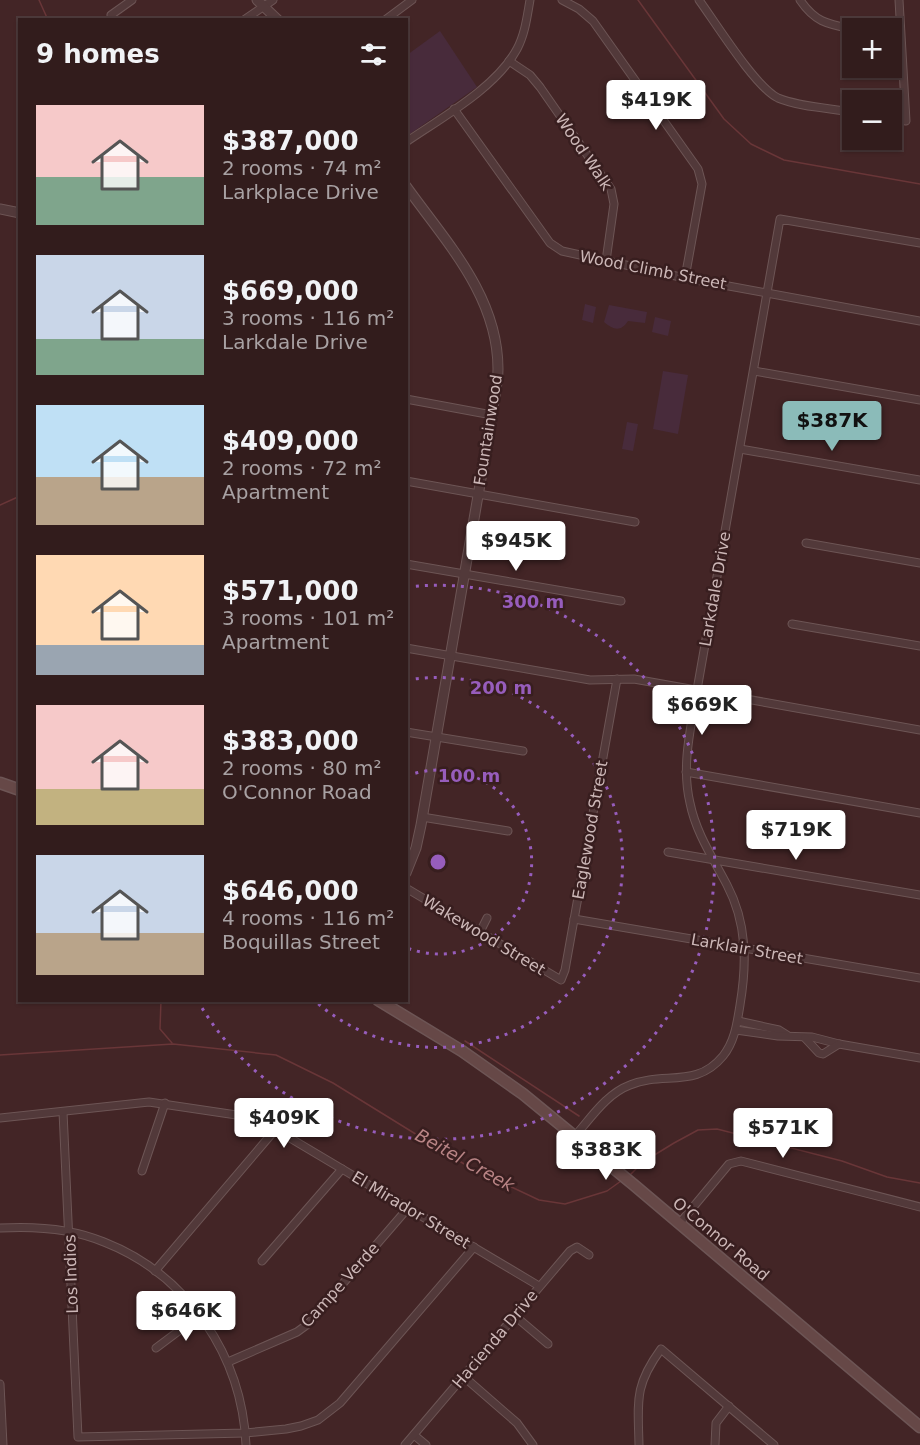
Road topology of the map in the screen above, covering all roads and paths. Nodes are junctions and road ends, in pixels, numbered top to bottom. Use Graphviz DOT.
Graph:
graph roads {
  1 [pos="132,0"];
  2 [pos="273,0"];
  3 [pos="412,0"];
  4 [pos="530,0"];
  5 [pos="562,0"];
  6 [pos="699,0"];
  7 [pos="800,0"];
  8 [pos="899,0"];
  9 [pos="261,3"];
  10 [pos="112,17"];
  11 [pos="246,18"];
  12 [pos="276,18"];
  13 [pos="388,18"];
  14 [pos="900,18"];
  15 [pos="842,26"];
  16 [pos="902,54"];
  17 [pos="510,61"];
  18 [pos="454,109"];
  19 [pos="842,110"];
  20 [pos="902,120"];
  21 [pos="408,141"];
  22 [pos="408,189"];
  23 [pos="0,209"];
  24 [pos="18,213"];
  25 [pos="920,243"];
  26 [pos="606,261"];
  27 [pos="685,278"];
  28 [pos="767,293"];
  29 [pos="920,321"];
  30 [pos="754,371"];
  31 [pos="408,399"];
  32 [pos="920,400"];
  33 [pos="492,415"];
  34 [pos="740,449"];
  35 [pos="920,480"];
  36 [pos="408,482"];
  37 [pos="478,494"];
  38 [pos="635,522"];
  39 [pos="806,543"];
  40 [pos="920,563"];
  41 [pos="408,564"];
  42 [pos="464,576"];
  43 [pos="621,602"];
  44 [pos="792,624"];
  45 [pos="920,646"];
  46 [pos="408,648"];
  47 [pos="449,657"];
  48 [pos="617,679"];
  49 [pos="697,690"];
  50 [pos="920,729"];
  51 [pos="408,732"];
  52 [pos="436,736"];
  53 [pos="523,751"];
  54 [pos="686,772"];
  55 [pos="0,783"];
  56 [pos="18,789"];
  57 [pos="920,813"];
  58 [pos="422,817"];
  59 [pos="508,831"];
  60 [pos="668,852"];
  61 [pos="713,860"];
  62 [pos="408,868"];
  63 [pos="408,889"];
  64 [pos="920,895"];
  65 [pos="487,918"];
  66 [pos="574,919"];
  67 [pos="480,932"];
  68 [pos="745,948"];
  69 [pos="920,978"];
  70 [pos="561,980"];
  71 [pos="381,1002"];
  72 [pos="738,1022"];
  73 [pos="736,1030"];
  74 [pos="787,1035"];
  75 [pos="805,1038"];
  76 [pos="839,1044"];
  77 [pos="920,1058"];
  78 [pos="165,1103"];
  79 [pos="63,1112"];
  80 [pos="0,1118"];
  81 [pos="275,1130"];
  82 [pos="574,1137"];
  83 [pos="342,1169"];
  84 [pos="142,1171"];
  85 [pos="920,1207"];
  86 [pos="408,1208"];
  87 [pos="679,1224"];
  88 [pos="0,1228"];
  89 [pos="69,1232"];
  90 [pos="474,1247"];
  91 [pos="589,1256"];
  92 [pos="262,1261"];
  93 [pos="155,1271"];
  94 [pos="540,1286"];
  95 [pos="200,1316"];
  96 [pos="514,1316"];
  97 [pos="548,1344"];
  98 [pos="156,1348"];
  99 [pos="228,1362"];
  100 [pos="463,1376"];
  101 [pos="0,1384"];
  102 [pos="729,1406"];
  103 [pos="920,1427"];
  104 [pos="245,1433"];
  105 [pos="414,1435"];
  106 [pos="3,1445"];
  107 [pos="246,1445"];
  108 [pos="405,1445"];
  109 [pos="426,1445"];
  110 [pos="533,1445"];
  111 [pos="639,1445"];
  112 [pos="715,1445"];
  113 [pos="774,1445"];
  1 -- 10 [label="street"];
  2 -- 9 [label="street"];
  3 -- 13 [label="street"];
  4 -- 17 [label="street"];
  5 -- 27 [label="street"];
  6 -- 19 [label="street"];
  7 -- 15 [label="street"];
  8 -- 14 [label="street"];
  9 -- 11 [label="street"];
  9 -- 12 [label="street"];
  16 -- 20 [label="street"];
  17 -- 18 [label="street"];
  17 -- 26 [label="street, Wood Walk"];
  18 -- 21 [label="street"];
  18 -- 26 [label="street, Wood Climb Street"];
  22 -- 33 [label="street, Fountainwood"];
  23 -- 24 [label="street"];
  25 -- 28 [label="street, Larkdale Drive"];
  26 -- 27 [label="street, Wood Climb Street"];
  27 -- 28 [label="street, Wood Climb Street"];
  28 -- 29 [label="street, Wood Climb Street"];
  28 -- 30 [label="street, Larkdale Drive"];
  30 -- 32 [label="street"];
  30 -- 34 [label="street, Larkdale Drive"];
  31 -- 33 [label="street"];
  33 -- 37 [label="street, Fountainwood"];
  34 -- 35 [label="street"];
  34 -- 49 [label="street, Larkdale Drive"];
  36 -- 37 [label="street"];
  37 -- 38 [label="street"];
  37 -- 42 [label="street, Fountainwood"];
  39 -- 40 [label="street"];
  41 -- 42 [label="street"];
  42 -- 43 [label="street"];
  42 -- 47 [label="street, Fountainwood"];
  44 -- 45 [label="street"];
  46 -- 47 [label="street"];
  47 -- 48 [label="street"];
  47 -- 52 [label="street, Fountainwood"];
  48 -- 49 [label="street"];
  48 -- 66 [label="street, Eaglewood Street"];
  49 -- 50 [label="street"];
  49 -- 54 [label="street, Larkdale Drive"];
  51 -- 52 [label="street"];
  52 -- 53 [label="street"];
  52 -- 58 [label="street, Fountainwood"];
  54 -- 57 [label="street"];
  54 -- 61 [label="street, Larkdale Drive"];
  55 -- 56 [label="main road"];
  58 -- 59 [label="street"];
  58 -- 62 [label="street, Fountainwood"];
  60 -- 61 [label="street"];
  61 -- 64 [label="street"];
  61 -- 68 [label="street, Larkdale Drive"];
  63 -- 67 [label="street, Wakewood Street"];
  65 -- 67 [label="street"];
  66 -- 68 [label="street, Larklair Street"];
  66 -- 70 [label="street, Eaglewood Street"];
  67 -- 70 [label="street, Wakewood Street"];
  68 -- 69 [label="street, Larklair Street"];
  68 -- 72 [label="street, Larkdale Drive"];
  71 -- 82 [label="main road, O'Connor Road"];
  72 -- 73 [label="street, Larkdale Drive"];
  72 -- 74 [label="street"];
  73 -- 74 [label="street"];
  73 -- 82 [label="street, Larkdale Drive"];
  74 -- 75 [label="street"];
  75 -- 76 [label="street"];
  75 -- 76 [label="street"];
  76 -- 77 [label="street"];
  78 -- 79 [label="street, El Mirador Street"];
  78 -- 81 [label="street, El Mirador Street"];
  78 -- 84 [label="street"];
  79 -- 80 [label="street, El Mirador Street"];
  79 -- 89 [label="street, Los Indios"];
  81 -- 83 [label="street, El Mirador Street"];
  81 -- 93 [label="street"];
  82 -- 87 [label="main road, O'Connor Road"];
  83 -- 86 [label="street, El Mirador Street"];
  83 -- 92 [label="street"];
  85 -- 87 [label="street"];
  86 -- 90 [label="street, El Mirador Street"];
  86 -- 99 [label="street, Campe Verde"];
  87 -- 103 [label="main road, O'Connor Road"];
  88 -- 89 [label="street"];
  89 -- 93 [label="street"];
  89 -- 104 [label="street, Los Indios"];
  90 -- 94 [label="street, El Mirador Street"];
  90 -- 104 [label="street"];
  91 -- 94 [label="street, Hacienda Drive"];
  93 -- 95 [label="street"];
  94 -- 96 [label="street, Hacienda Drive"];
  95 -- 98 [label="street"];
  95 -- 99 [label="street"];
  96 -- 97 [label="street"];
  96 -- 100 [label="street, Hacienda Drive"];
  99 -- 104 [label="street"];
  100 -- 105 [label="street, Hacienda Drive"];
  100 -- 110 [label="street"];
  101 -- 106 [label="street"];
  102 -- 111 [label="street"];
  102 -- 112 [label="street"];
  102 -- 113 [label="street"];
  104 -- 107 [label="street"];
  105 -- 108 [label="street, Hacienda Drive"];
  105 -- 109 [label="street"];
}
